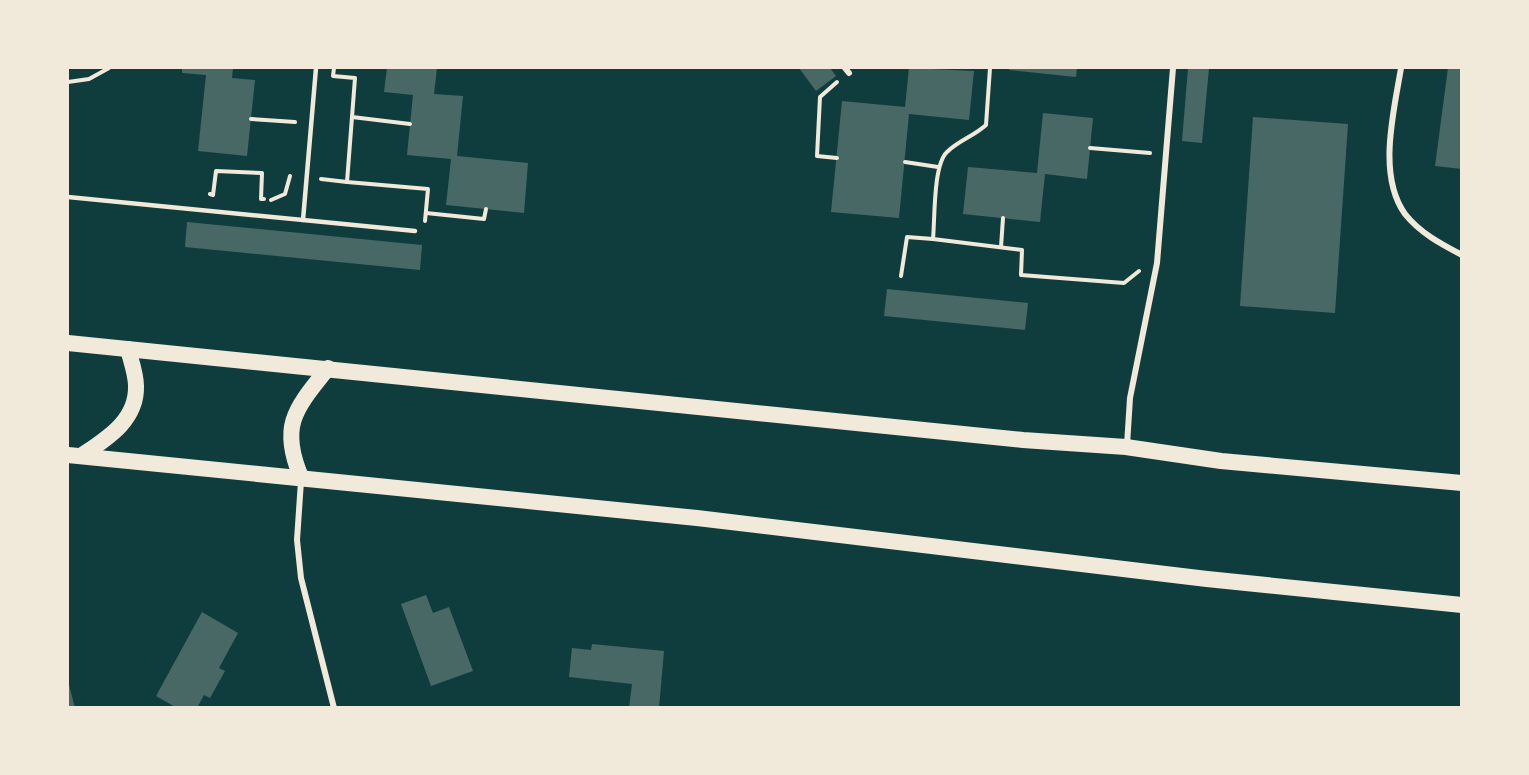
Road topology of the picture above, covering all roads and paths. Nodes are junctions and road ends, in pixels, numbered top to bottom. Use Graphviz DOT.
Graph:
graph roads {
  1 [pos="110,68"];
  2 [pos="316,68"];
  3 [pos="334,68"];
  4 [pos="990,68"];
  5 [pos="1173,68"];
  6 [pos="1401,68"];
  7 [pos="847,70"];
  8 [pos="68,82"];
  9 [pos="352,117"];
  10 [pos="251,119"];
  11 [pos="295,122"];
  12 [pos="410,124"];
  13 [pos="1151,143"];
  14 [pos="1090,148"];
  15 [pos="1150,153"];
  16 [pos="837,158"];
  17 [pos="905,162"];
  18 [pos="1149,165"];
  19 [pos="938,167"];
  20 [pos="290,176"];
  21 [pos="320,179"];
  22 [pos="347,182"];
  23 [pos="202,194"];
  24 [pos="68,197"];
  25 [pos="486,209"];
  26 [pos="426,213"];
  27 [pos="1004,218"];
  28 [pos="303,220"];
  29 [pos="415,231"];
  30 [pos="933,239"];
  31 [pos="1001,247"];
  32 [pos="1461,255"];
  33 [pos="1140,270"];
  34 [pos="901,276"];
  35 [pos="68,343"];
  36 [pos="128,349"];
  37 [pos="328,368"];
  38 [pos="1126,447"];
  39 [pos="74,456"];
  40 [pos="301,477"];
  41 [pos="1461,483"];
  42 [pos="1461,605"];
  43 [pos="334,708"];
  1 -- 8 [label="path"];
  2 -- 28 [label="lane"];
  3 -- 9 [label="path"];
  4 -- 19 [label="path"];
  5 -- 38 [label="street"];
  6 -- 32 [label="street"];
  7 -- 16 [label="path"];
  9 -- 12 [label="path"];
  9 -- 22 [label="path"];
  10 -- 11 [label="path"];
  13 -- 15 [label="path"];
  14 -- 15 [label="path"];
  15 -- 18 [label="path"];
  17 -- 19 [label="path"];
  19 -- 30 [label="path"];
  20 -- 23 [label="path"];
  21 -- 22 [label="path"];
  22 -- 26 [label="path"];
  24 -- 28 [label="lane"];
  25 -- 26 [label="path"];
  26 -- 29 [label="path"];
  27 -- 31 [label="path"];
  28 -- 29 [label="lane"];
  30 -- 31 [label="path"];
  30 -- 34 [label="path"];
  31 -- 33 [label="path"];
  35 -- 36 [label="highway"];
  36 -- 37 [label="highway"];
  36 -- 39 [label="highway"];
  37 -- 38 [label="highway"];
  37 -- 40 [label="highway"];
  38 -- 41 [label="highway"];
  39 -- 40 [label="highway"];
  40 -- 42 [label="highway"];
  40 -- 43 [label="street"];
}
